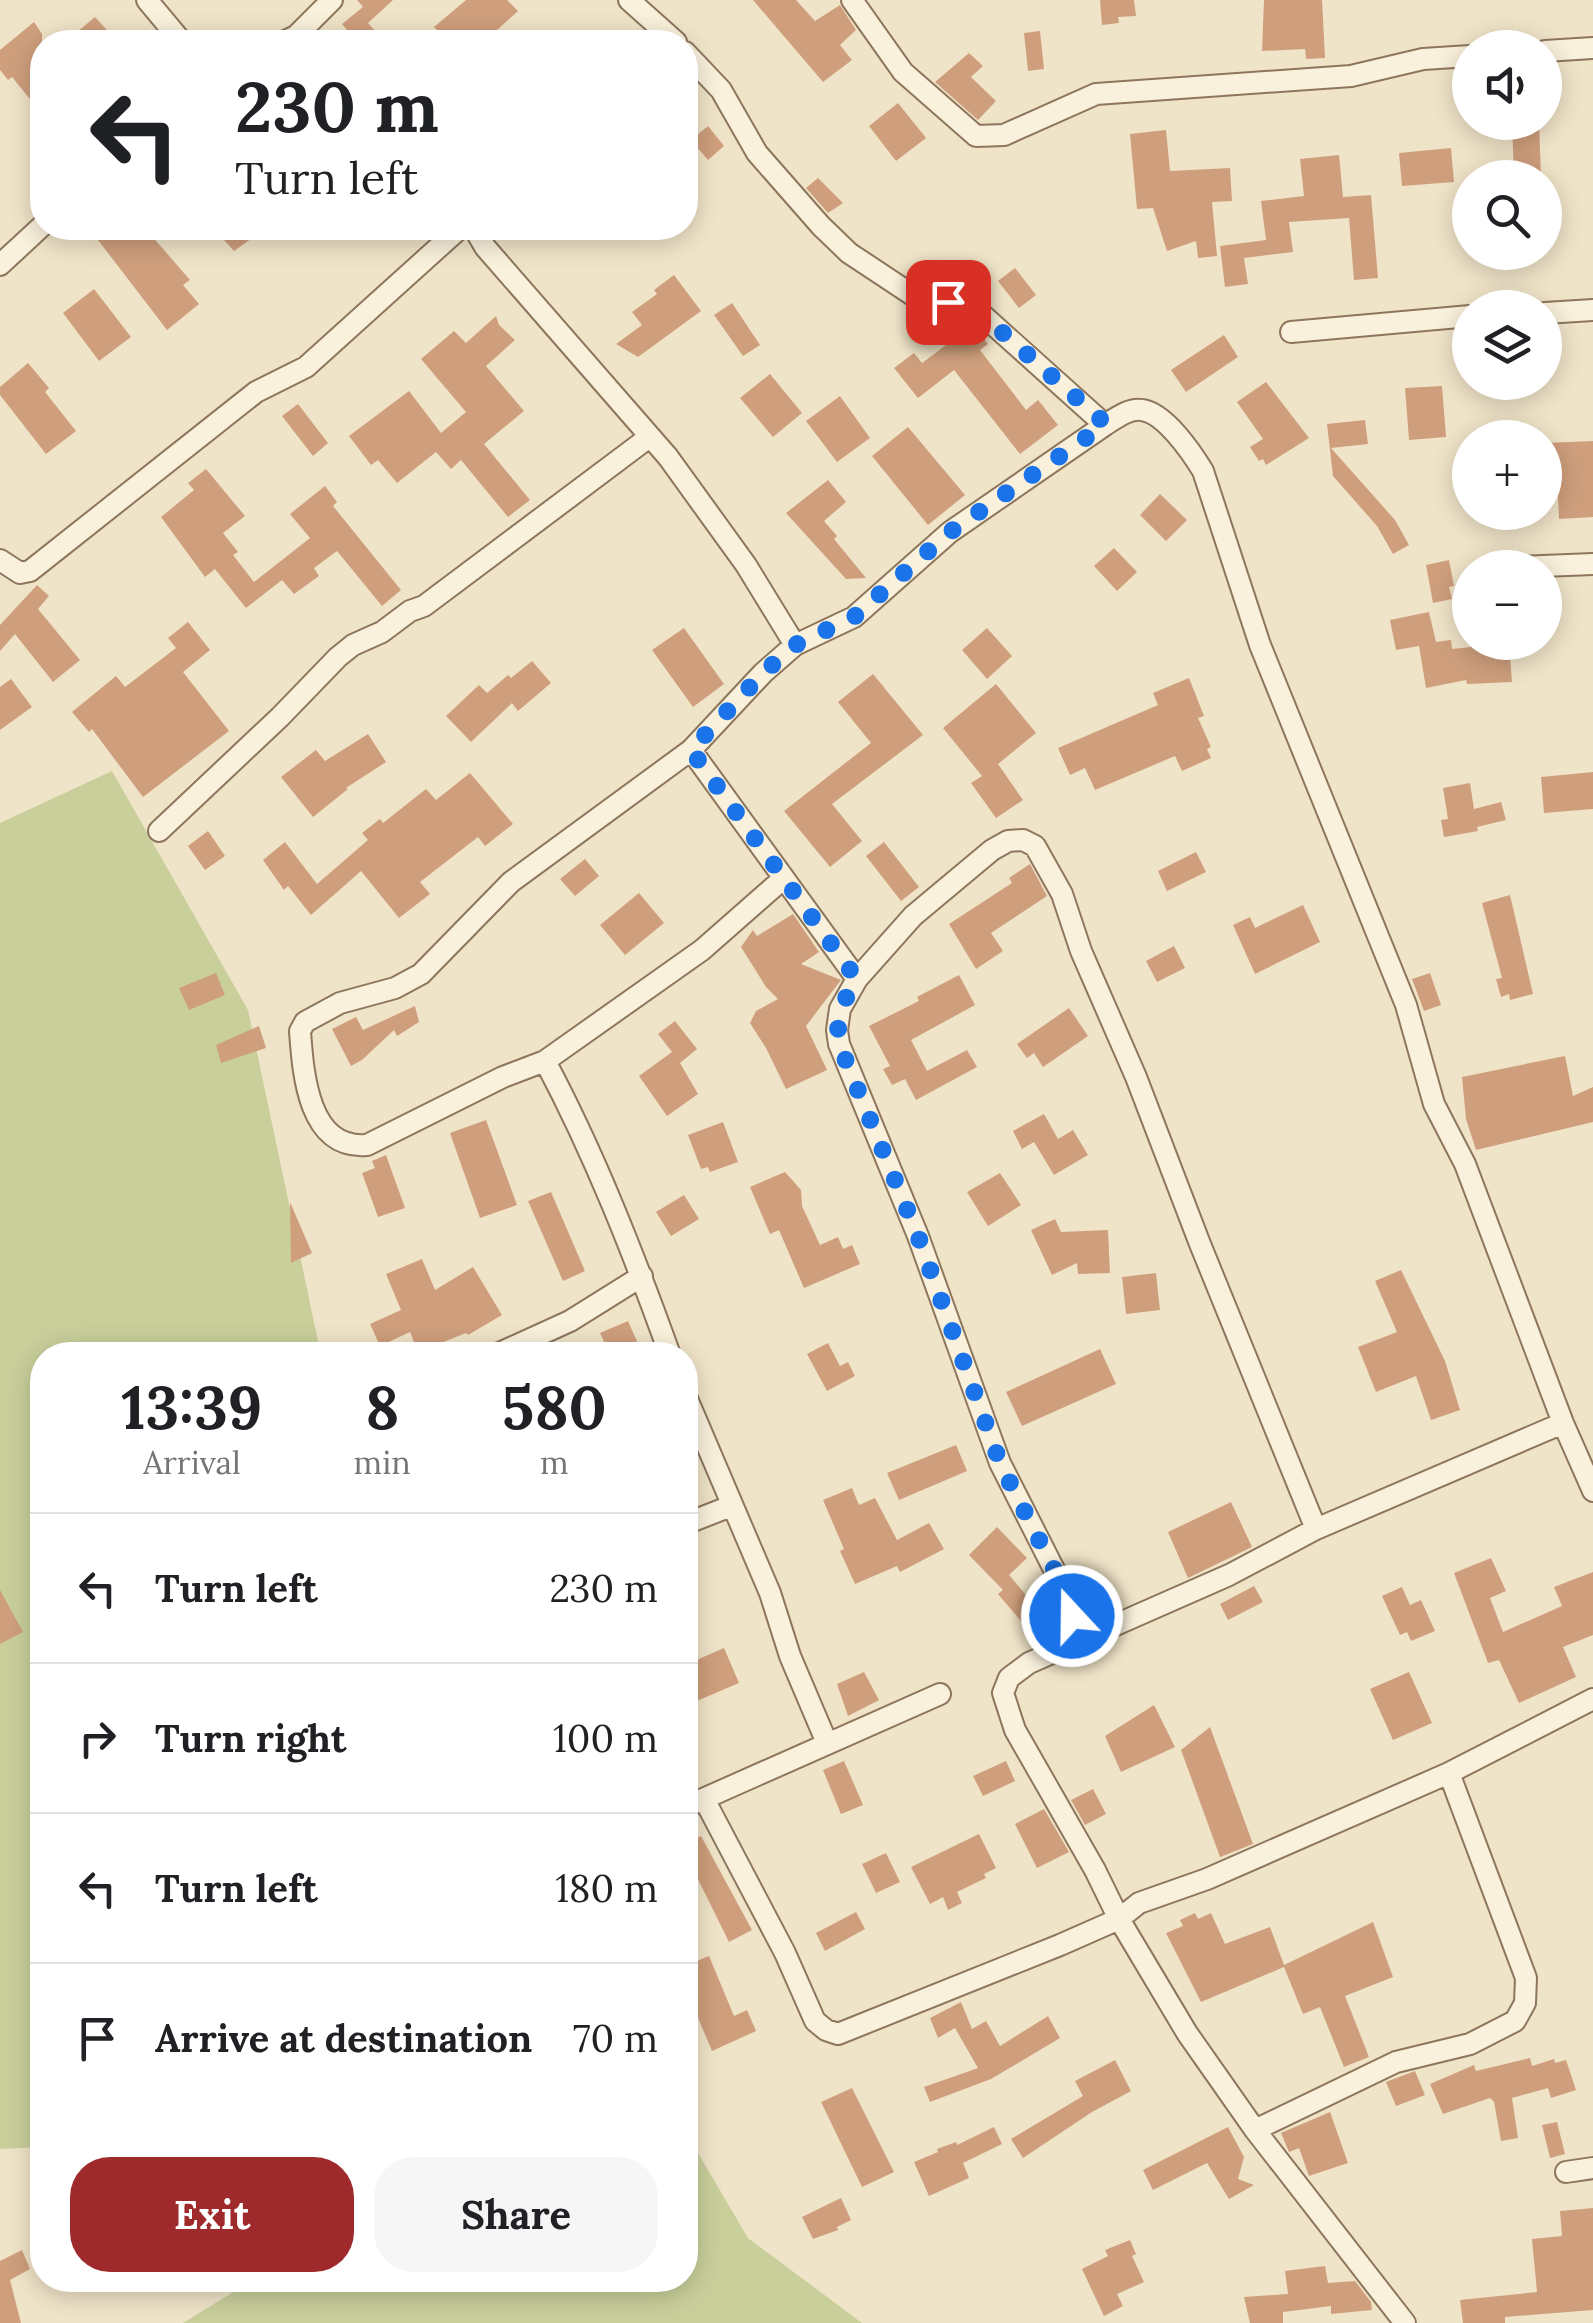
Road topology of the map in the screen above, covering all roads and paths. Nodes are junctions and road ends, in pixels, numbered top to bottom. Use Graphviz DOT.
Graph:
graph roads {
  1 [pos="147,0"];
  2 [pos="332,0"];
  3 [pos="630,0"];
  4 [pos="852,0"];
  5 [pos="172,30"];
  6 [pos="306,30"];
  7 [pos="663,30"];
  8 [pos="1593,48"];
  9 [pos="1562,50"];
  10 [pos="1452,57"];
  11 [pos="698,66"];
  12 [pos="30,237"];
  13 [pos="447,240"];
  14 [pos="482,240"];
  15 [pos="0,264"];
  16 [pos="1593,310"];
  17 [pos="1562,311"];
  18 [pos="1452,318"];
  19 [pos="1292,332"];
  20 [pos="1106,424"];
  21 [pos="648,438"];
  22 [pos="0,560"];
  23 [pos="1593,564"];
  24 [pos="1562,565"];
  25 [pos="795,645"];
  26 [pos="691,750"];
  27 [pos="159,831"];
  28 [pos="784,878"];
  29 [pos="856,978"];
  30 [pos="545,1061"];
  31 [pos="642,1276"];
  32 [pos="524,1342"];
  33 [pos="665,1342"];
  34 [pos="1563,1423"];
  35 [pos="698,1426"];
  36 [pos="1593,1490"];
  37 [pos="731,1506"];
  38 [pos="698,1519"];
  39 [pos="1316,1529"];
  40 [pos="1080,1641"];
  41 [pos="940,1694"];
  42 [pos="1593,1699"];
  43 [pos="828,1743"];
  44 [pos="1449,1774"];
  45 [pos="698,1802"];
  46 [pos="698,1808"];
  47 [pos="1119,1919"];
  48 [pos="1255,2130"];
  49 [pos="1593,2168"];
  50 [pos="1566,2172"];
  51 [pos="1405,2323"];
  1 -- 5 [label="street"];
  2 -- 6 [label="street"];
  3 -- 7 [label="street"];
  4 -- 10 [label="street"];
  8 -- 9 [label="street"];
  11 -- 20 [label="street"];
  12 -- 15 [label="street"];
  13 -- 22 [label="street"];
  14 -- 21 [label="street"];
  16 -- 17 [label="street"];
  18 -- 19 [label="street"];
  20 -- 25 [label="street"];
  20 -- 34 [label="street"];
  21 -- 25 [label="street"];
  21 -- 27 [label="street"];
  23 -- 24 [label="street"];
  25 -- 26 [label="street"];
  26 -- 28 [label="street"];
  26 -- 30 [label="street"];
  28 -- 29 [label="street"];
  28 -- 30 [label="street"];
  29 -- 39 [label="street"];
  29 -- 40 [label="street"];
  30 -- 31 [label="street"];
  31 -- 32 [label="street"];
  31 -- 33 [label="street"];
  34 -- 36 [label="street"];
  34 -- 39 [label="street"];
  35 -- 37 [label="street"];
  37 -- 38 [label="street"];
  37 -- 43 [label="street"];
  39 -- 40 [label="street"];
  40 -- 47 [label="street"];
  41 -- 43 [label="street"];
  42 -- 44 [label="street"];
  43 -- 45 [label="street"];
  44 -- 47 [label="street"];
  44 -- 48 [label="street"];
  46 -- 47 [label="street"];
  47 -- 48 [label="street"];
  48 -- 51 [label="street"];
  49 -- 50 [label="street"];
}
